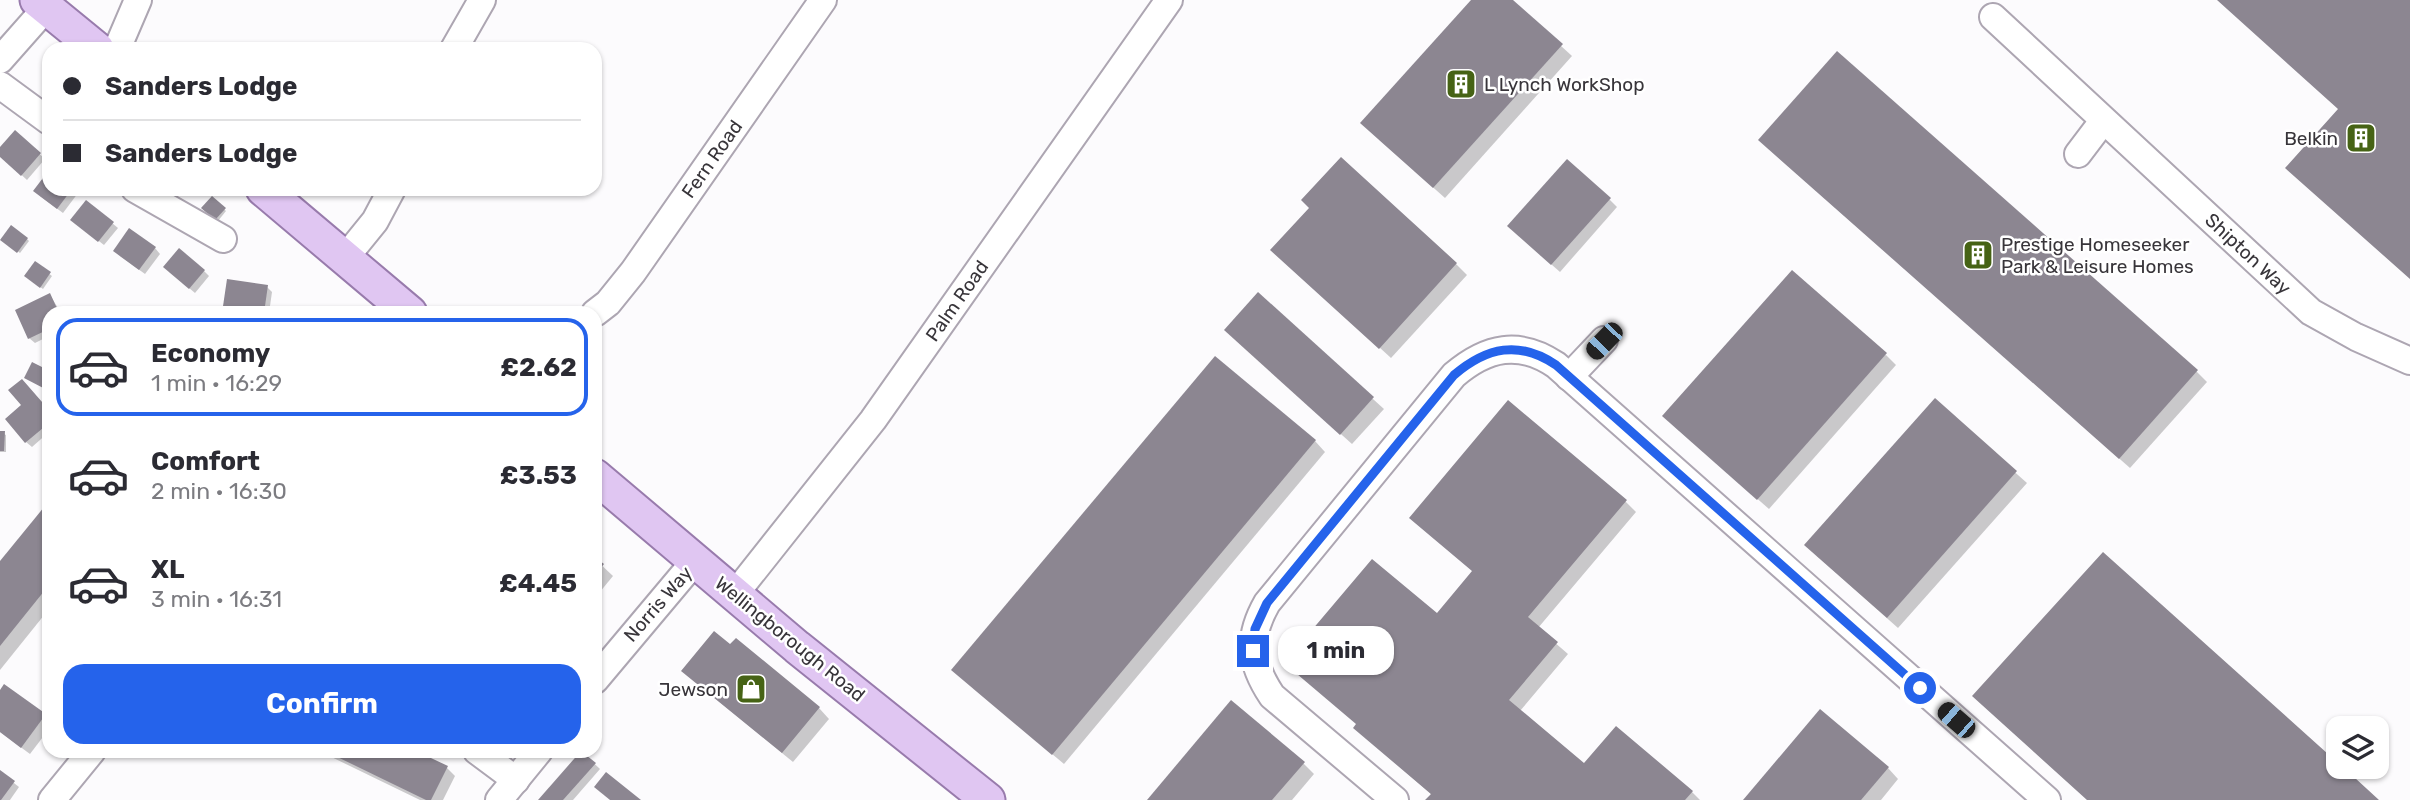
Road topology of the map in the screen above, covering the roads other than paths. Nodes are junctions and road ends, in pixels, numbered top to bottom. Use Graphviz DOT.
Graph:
graph roads {
  1 [pos="138,0"];
  2 [pos="482,0"];
  3 [pos="823,0"];
  4 [pos="1169,0"];
  5 [pos="42,4"];
  6 [pos="1993,17"];
  7 [pos="88,42"];
  8 [pos="120,42"];
  9 [pos="458,42"];
  10 [pos="0,60"];
  11 [pos="0,85"];
  12 [pos="42,116"];
  13 [pos="2103,121"];
  14 [pos="2078,154"];
  15 [pos="270,196"];
  16 [pos="388,196"];
  17 [pos="136,199"];
  18 [pos="223,239"];
  19 [pos="345,258"];
  20 [pos="403,306"];
  21 [pos="602,307"];
  22 [pos="1604,341"];
  23 [pos="2410,361"];
  24 [pos="1569,377"];
  25 [pos="602,483"];
  26 [pos="695,561"];
  27 [pos="734,594"];
  28 [pos="602,672"];
  29 [pos="86,758"];
  30 [pos="483,758"];
  31 [pos="533,758"];
  32 [pos="508,790"];
  33 [pos="52,800"];
  34 [pos="988,800"];
  35 [pos="1395,800"];
  36 [pos="2048,800"];
  1 -- 8 [label="street"];
  2 -- 9 [label="street"];
  3 -- 21 [label="street, Fern Road"];
  4 -- 27 [label="street, Palm Road"];
  5 -- 7 [label="main road"];
  5 -- 10 [label="street"];
  6 -- 13 [label="street, Shipton Way"];
  11 -- 12 [label="street"];
  13 -- 14 [label="street"];
  13 -- 23 [label="street, Shipton Way"];
  15 -- 19 [label="main road"];
  16 -- 19 [label="street"];
  17 -- 18 [label="street"];
  19 -- 20 [label="main road"];
  22 -- 24 [label="street"];
  24 -- 35 [label="street"];
  24 -- 36 [label="street"];
  25 -- 26 [label="main road, Wellingborough Road"];
  26 -- 27 [label="main road, Wellingborough Road"];
  26 -- 28 [label="street, Norris Way"];
  27 -- 34 [label="main road, Wellingborough Road"];
  29 -- 33 [label="street"];
  30 -- 32 [label="street"];
  31 -- 32 [label="street"];
}
